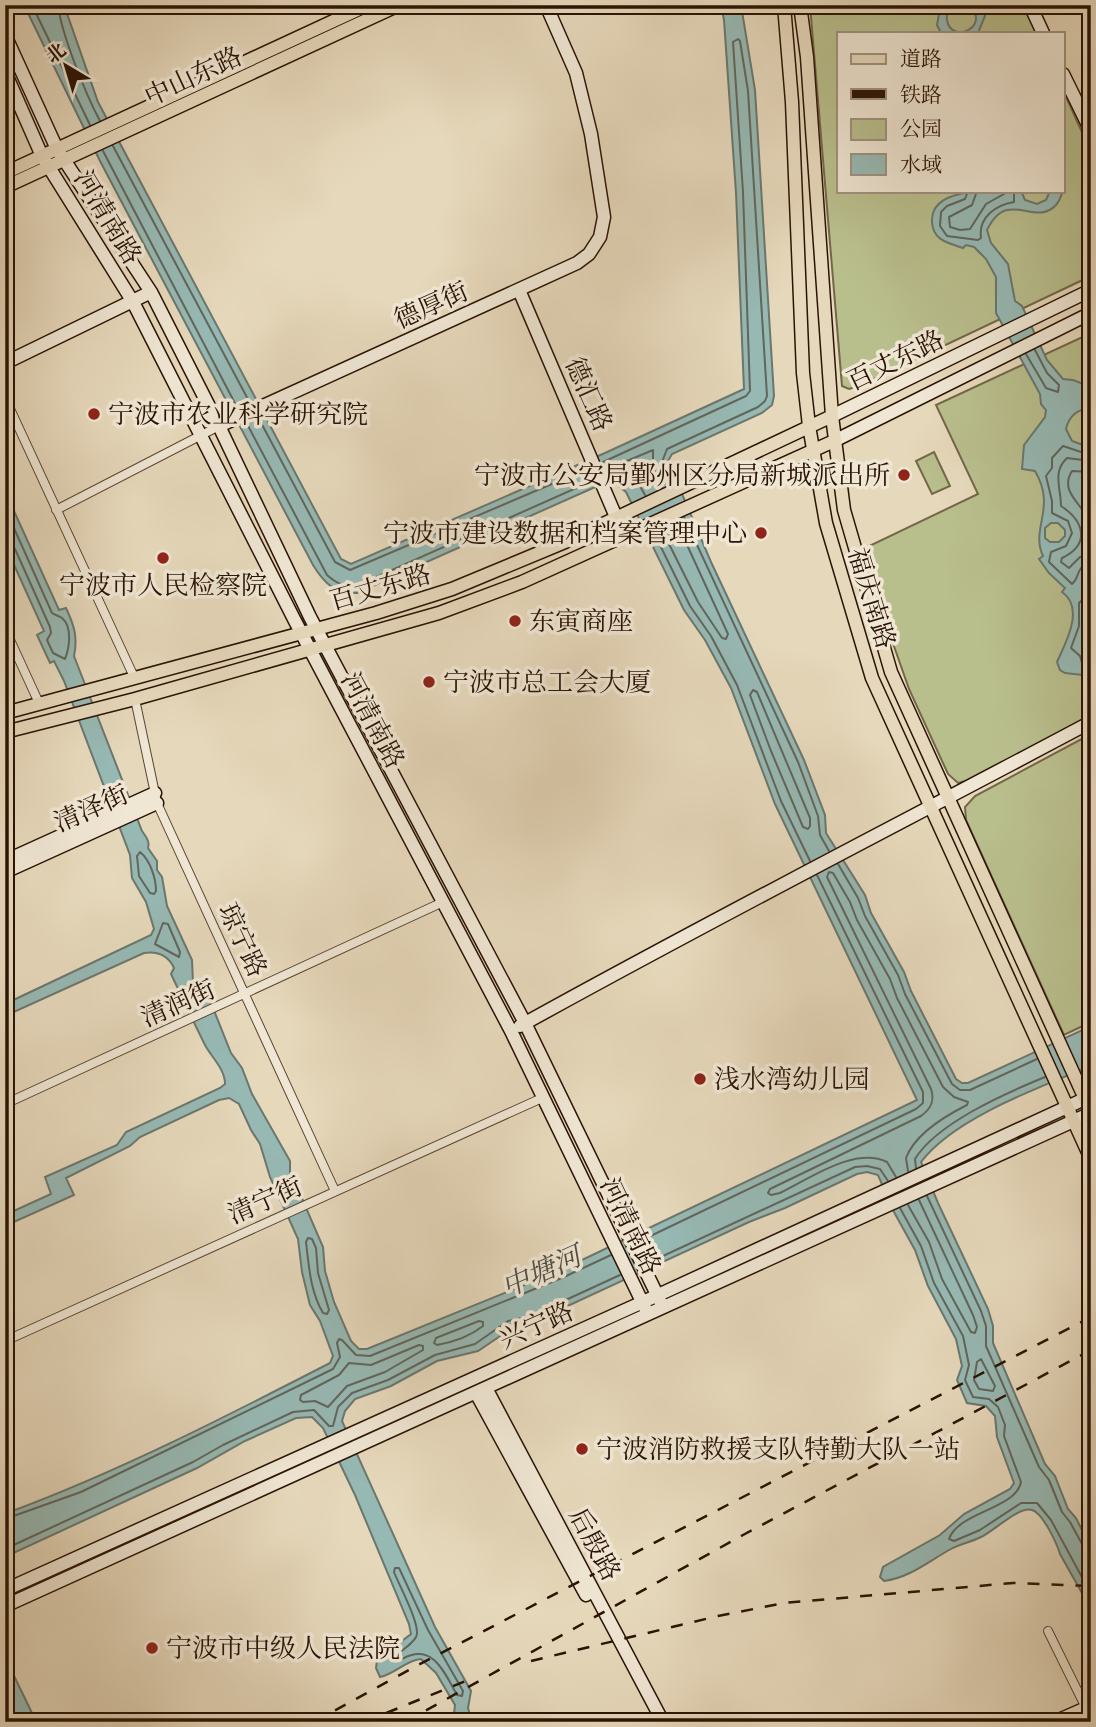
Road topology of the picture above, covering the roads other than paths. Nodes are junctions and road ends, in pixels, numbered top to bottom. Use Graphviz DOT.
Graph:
graph roads {
  1 [pos="369,5"];
  2 [pos="399,5"];
  3 [pos="546,5"];
  4 [pos="784,5"];
  5 [pos="800,5"];
  6 [pos="1030,5"];
  7 [pos="1043,32"];
  8 [pos="5,35"];
  9 [pos="5,72"];
  10 [pos="1064,76"];
  11 [pos="1091,131"];
  12 [pos="61,155"];
  13 [pos="47,161"];
  14 [pos="5,173"];
  15 [pos="5,187"];
  16 [pos="519,290"];
  17 [pos="1091,290"];
  18 [pos="150,292"];
  19 [pos="133,302"];
  20 [pos="1091,313"];
  21 [pos="5,363"];
  22 [pos="5,398"];
  23 [pos="832,416"];
  24 [pos="219,426"];
  25 [pos="809,426"];
  26 [pos="202,436"];
  27 [pos="834,441"];
  28 [pos="813,450"];
  29 [pos="56,510"];
  30 [pos="616,517"];
  31 [pos="316,628"];
  32 [pos="5,629"];
  33 [pos="301,633"];
  34 [pos="325,646"];
  35 [pos="310,650"];
  36 [pos="135,679"];
  37 [pos="135,699"];
  38 [pos="39,703"];
  39 [pos="5,713"];
  40 [pos="1091,722"];
  41 [pos="5,732"];
  42 [pos="156,798"];
  43 [pos="948,798"];
  44 [pos="930,808"];
  45 [pos="5,861"];
  46 [pos="5,872"];
  47 [pos="443,902"];
  48 [pos="245,995"];
  49 [pos="524,1023"];
  50 [pos="511,1031"];
  51 [pos="542,1098"];
  52 [pos="1088,1098"];
  53 [pos="5,1104"];
  54 [pos="1066,1108"];
  55 [pos="1091,1113"];
  56 [pos="1073,1121"];
  57 [pos="1091,1159"];
  58 [pos="335,1191"];
  59 [pos="660,1301"];
  60 [pos="646,1308"];
  61 [pos="5,1341"];
  62 [pos="481,1390"];
  63 [pos="359,1438"];
  64 [pos="322,1455"];
  65 [pos="5,1590"];
  66 [pos="5,1606"];
  67 [pos="1048,1631"];
  68 [pos="1089,1714"];
  69 [pos="655,1722"];
  70 [pos="663,1722"];
  71 [pos="1054,1722"];
  72 [pos="1080,1722"];
  1 -- 12 [label="main road, 中山东路"];
  2 -- 12 [label="main road, 中山东路"];
  3 -- 16 [label="main road, 德厚街"];
  4 -- 25 [label="main road, 福庆南路"];
  5 -- 23 [label="main road, 福庆南路"];
  6 -- 7 [label="main road"];
  8 -- 12 [label="main road, 河清南路"];
  9 -- 13 [label="main road, 河清南路"];
  10 -- 11 [label="main road"];
  12 -- 13 [label="main road, 中山东路"];
  12 -- 18 [label="main road, 河清南路"];
  13 -- 14 [label="main road, 中山东路"];
  13 -- 15 [label="main road, 中山东路"];
  13 -- 19 [label="main road, 河清南路"];
  16 -- 24 [label="main road, 德厚街"];
  16 -- 30 [label="main road, 德汇路"];
  17 -- 23 [label="main road, 百丈东路"];
  18 -- 19 [label="main road"];
  18 -- 24 [label="main road, 河清南路"];
  19 -- 21 [label="main road"];
  19 -- 26 [label="main road, 河清南路"];
  20 -- 27 [label="main road, 百丈东路"];
  22 -- 29 [label="street"];
  23 -- 25 [label="main road, 百丈东路"];
  23 -- 27 [label="main road, 福庆南路"];
  24 -- 26 [label="street, 德厚街"];
  24 -- 31 [label="main road, 河清南路"];
  25 -- 28 [label="main road, 福庆南路"];
  25 -- 30 [label="main road, 百丈东路"];
  26 -- 29 [label="street, 德厚街"];
  26 -- 33 [label="main road, 河清南路"];
  27 -- 28 [label="main road, 百丈东路"];
  27 -- 43 [label="main road, 福庆南路"];
  28 -- 34 [label="main road, 百丈东路"];
  28 -- 44 [label="main road, 福庆南路"];
  29 -- 36 [label="street"];
  30 -- 31 [label="main road, 百丈东路"];
  31 -- 33 [label="main road, 百丈东路"];
  31 -- 34 [label="main road, 河清南路"];
  32 -- 38 [label="street"];
  33 -- 35 [label="main road, 河清南路"];
  33 -- 36 [label="main road, 百丈东路"];
  34 -- 35 [label="main road, 百丈东路"];
  34 -- 49 [label="main road, 河清南路"];
  35 -- 37 [label="main road, 百丈东路"];
  35 -- 47 [label="main road, 河清南路"];
  36 -- 38 [label="main road, 百丈东路"];
  37 -- 41 [label="main road, 百丈东路"];
  37 -- 42 [label="street, 琼宁路"];
  38 -- 39 [label="main road, 百丈东路"];
  40 -- 43 [label="main road"];
  42 -- 45 [label="main road, 清泽街"];
  42 -- 46 [label="main road, 清泽街"];
  42 -- 48 [label="street, 琼宁路"];
  43 -- 44 [label="main road"];
  43 -- 52 [label="main road, 福庆南路"];
  44 -- 49 [label="main road"];
  44 -- 54 [label="main road, 福庆南路"];
  47 -- 48 [label="street, 清润街"];
  47 -- 50 [label="main road, 河清南路"];
  48 -- 53 [label="street, 清润街"];
  48 -- 58 [label="street, 琼宁路"];
  49 -- 50 [label="main road"];
  49 -- 59 [label="main road, 河清南路"];
  50 -- 51 [label="main road, 河清南路"];
  51 -- 58 [label="street, 清宁街"];
  51 -- 60 [label="main road, 河清南路"];
  52 -- 54 [label="main road"];
  52 -- 55 [label="main road, 福庆南路"];
  54 -- 56 [label="main road, 福庆南路"];
  54 -- 59 [label="main road"];
  55 -- 56 [label="main road"];
  56 -- 57 [label="main road, 福庆南路"];
  56 -- 59 [label="main road"];
  58 -- 61 [label="street, 清宁街"];
  59 -- 60 [label="main road"];
  60 -- 62 [label="main road"];
  60 -- 63 [label="main road, 兴宁路"];
  62 -- 63 [label="main road"];
  62 -- 69 [label="main road, 后殷路"];
  62 -- 70 [label="main road, 后殷路"];
  63 -- 64 [label="main road"];
  64 -- 65 [label="main road"];
  64 -- 66 [label="main road"];
  67 -- 68 [label="street"];
  68 -- 71 [label="main road"];
  68 -- 72 [label="main road"];
}
